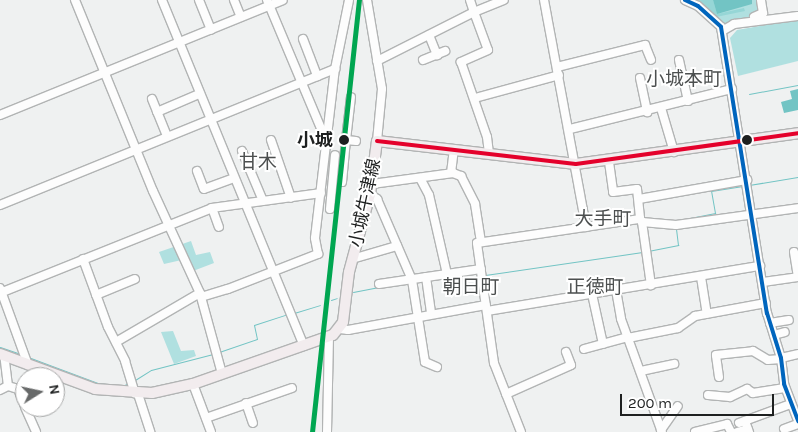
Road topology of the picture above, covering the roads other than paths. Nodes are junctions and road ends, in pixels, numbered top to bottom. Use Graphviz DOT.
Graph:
graph roads {
  1 [pos="75,0"];
  2 [pos="162,0"];
  3 [pos="199,0"];
  4 [pos="234,0"];
  5 [pos="283,0"];
  6 [pos="349,0"];
  7 [pos="367,0"];
  8 [pos="470,0"];
  9 [pos="504,0"];
  10 [pos="544,0"];
  11 [pos="685,0"];
  12 [pos="761,0"];
  13 [pos="766,0"];
  14 [pos="268,3"];
  15 [pos="474,12"];
  16 [pos="798,16"];
  17 [pos="241,17"];
  18 [pos="722,29"];
  19 [pos="211,30"];
  20 [pos="429,35"];
  21 [pos="303,39"];
  22 [pos="179,43"];
  23 [pos="445,51"];
  24 [pos="436,55"];
  25 [pos="423,60"];
  26 [pos="651,60"];
  27 [pos="679,60"];
  28 [pos="377,61"];
  29 [pos="334,69"];
  30 [pos="558,71"];
  31 [pos="105,73"];
  32 [pos="317,76"];
  33 [pos="640,78"];
  34 [pos="301,83"];
  35 [pos="732,89"];
  36 [pos="199,94"];
  37 [pos="351,97"];
  38 [pos="475,98"];
  39 [pos="152,99"];
  40 [pos="688,101"];
  41 [pos="661,108"];
  42 [pos="157,112"];
  43 [pos="647,112"];
  44 [pos="0,115"];
  45 [pos="210,120"];
  46 [pos="570,129"];
  47 [pos="798,133"];
  48 [pos="167,136"];
  49 [pos="271,140"];
  50 [pos="377,141"];
  51 [pos="741,142"];
  52 [pos="328,145"];
  53 [pos="135,149"];
  54 [pos="454,150"];
  55 [pos="242,151"];
  56 [pos="674,152"];
  57 [pos="489,154"];
  58 [pos="335,155"];
  59 [pos="608,162"];
  60 [pos="576,164"];
  61 [pos="197,171"];
  62 [pos="451,173"];
  63 [pos="234,178"];
  64 [pos="420,178"];
  65 [pos="747,180"];
  66 [pos="337,183"];
  67 [pos="371,189"];
  68 [pos="321,193"];
  69 [pos="291,198"];
  70 [pos="639,199"];
  71 [pos="263,201"];
  72 [pos="244,203"];
  73 [pos="0,204"];
  74 [pos="212,208"];
  75 [pos="798,208"];
  76 [pos="330,209"];
  77 [pos="753,214"];
  78 [pos="641,220"];
  79 [pos="168,225"];
  80 [pos="220,227"];
  81 [pos="586,227"];
  82 [pos="481,242"];
  83 [pos="397,246"];
  84 [pos="794,252"];
  85 [pos="83,259"];
  86 [pos="352,259"];
  87 [pos="760,266"];
  88 [pos="481,269"];
  89 [pos="273,272"];
  90 [pos="446,274"];
  91 [pos="426,277"];
  92 [pos="701,277"];
  93 [pos="798,277"];
  94 [pos="135,279"];
  95 [pos="412,281"];
  96 [pos="763,282"];
  97 [pos="379,284"];
  98 [pos="650,285"];
  99 [pos="616,290"];
  100 [pos="1,291"];
  101 [pos="592,294"];
  102 [pos="96,295"];
  103 [pos="201,295"];
  104 [pos="766,303"];
  105 [pos="486,308"];
  106 [pos="431,314"];
  107 [pos="707,314"];
  108 [pos="418,316"];
  109 [pos="789,320"];
  110 [pos="770,323"];
  111 [pos="340,329"];
  112 [pos="786,332"];
  113 [pos="774,335"];
  114 [pos="329,338"];
  115 [pos="628,338"];
  116 [pos="116,342"];
  117 [pos="603,344"];
  118 [pos="304,346"];
  119 [pos="584,349"];
  120 [pos="566,352"];
  121 [pos="798,354"];
  122 [pos="2,355"];
  123 [pos="781,358"];
  124 [pos="27,359"];
  125 [pos="674,364"];
  126 [pos="437,367"];
  127 [pos="641,371"];
  128 [pos="222,374"];
  129 [pos="720,377"];
  130 [pos="193,384"];
  131 [pos="8,386"];
  132 [pos="15,388"];
  133 [pos="135,388"];
  134 [pos="292,388"];
  135 [pos="785,388"];
  136 [pos="0,390"];
  137 [pos="506,394"];
  138 [pos="708,395"];
  139 [pos="246,403"];
  140 [pos="790,404"];
  141 [pos="678,406"];
  142 [pos="30,417"];
  143 [pos="206,418"];
  144 [pos="253,422"];
  145 [pos="798,422"];
  146 [pos="745,426"];
  147 [pos="784,429"];
  148 [pos="662,431"];
  149 [pos="36,432"];
  150 [pos="150,432"];
  151 [pos="211,432"];
  152 [pos="327,432"];
  153 [pos="521,432"];
  154 [pos="695,432"];
  155 [pos="731,432"];
  156 [pos="738,432"];
  1 -- 31 [label="street"];
  2 -- 22 [label="street"];
  3 -- 19 [label="street"];
  4 -- 17 [label="street"];
  5 -- 14 [label="street"];
  6 -- 29 [label="street"];
  7 -- 28 [label="street"];
  8 -- 15 [label="street"];
  9 -- 15 [label="street"];
  10 -- 30 [label="street"];
  11 -- 18 [label="street"];
  12 -- 13 [label="street"];
  12 -- 18 [label="street"];
  14 -- 17 [label="street"];
  14 -- 34 [label="street"];
  15 -- 20 [label="street"];
  15 -- 38 [label="street"];
  16 -- 18 [label="street"];
  17 -- 19 [label="street"];
  18 -- 35 [label="street"];
  19 -- 22 [label="street"];
  20 -- 24 [label="street"];
  20 -- 28 [label="street"];
  21 -- 32 [label="street"];
  22 -- 31 [label="street"];
  22 -- 36 [label="street"];
  23 -- 24 [label="street"];
  24 -- 25 [label="street"];
  26 -- 30 [label="street"];
  27 -- 40 [label="street"];
  28 -- 50 [label="street"];
  29 -- 32 [label="street"];
  29 -- 52 [label="street"];
  30 -- 38 [label="street"];
  30 -- 46 [label="street"];
  31 -- 44 [label="street"];
  31 -- 53 [label="street"];
  32 -- 34 [label="street"];
  33 -- 43 [label="street"];
  34 -- 45 [label="street"];
  34 -- 52 [label="street"];
  35 -- 40 [label="street"];
  35 -- 51 [label="street"];
  36 -- 42 [label="street"];
  36 -- 45 [label="street"];
  37 -- 66 [label="street"];
  38 -- 57 [label="street"];
  39 -- 42 [label="street"];
  40 -- 41 [label="street"];
  41 -- 43 [label="street"];
  41 -- 56 [label="street"];
  42 -- 48 [label="street"];
  43 -- 46 [label="street"];
  45 -- 48 [label="street"];
  45 -- 63 [label="street"];
  46 -- 60 [label="street"];
  47 -- 51 [label="main road, 小城牛津線"];
  48 -- 53 [label="street"];
  49 -- 69 [label="street"];
  50 -- 54 [label="main road, 小城牛津線"];
  50 -- 67 [label="main road, 小城牛津線"];
  51 -- 56 [label="main road, 小城牛津線"];
  51 -- 65 [label="street"];
  52 -- 68 [label="street"];
  53 -- 73 [label="street"];
  53 -- 79 [label="street"];
  54 -- 57 [label="main road, 小城牛津線"];
  54 -- 62 [label="street"];
  55 -- 71 [label="street"];
  56 -- 59 [label="main road, 小城牛津線"];
  57 -- 60 [label="main road, 小城牛津線"];
  58 -- 66 [label="street"];
  59 -- 60 [label="main road, 小城牛津線"];
  59 -- 70 [label="street"];
  60 -- 81 [label="street"];
  61 -- 63 [label="street"];
  62 -- 64 [label="street"];
  62 -- 82 [label="street"];
  63 -- 72 [label="street"];
  64 -- 67 [label="street"];
  64 -- 90 [label="street"];
  65 -- 70 [label="street"];
  65 -- 77 [label="street"];
  66 -- 76 [label="street"];
  67 -- 83 [label="street"];
  67 -- 86 [label="main road, 小城牛津線"];
  68 -- 69 [label="street"];
  68 -- 89 [label="street"];
  69 -- 71 [label="street"];
  70 -- 78 [label="street"];
  71 -- 72 [label="street"];
  72 -- 74 [label="street"];
  72 -- 89 [label="street"];
  74 -- 79 [label="street"];
  74 -- 80 [label="street"];
  75 -- 77 [label="street"];
  77 -- 78 [label="street"];
  77 -- 87 [label="street"];
  78 -- 81 [label="street"];
  78 -- 98 [label="street"];
  79 -- 85 [label="street"];
  79 -- 103 [label="street"];
  81 -- 82 [label="street"];
  82 -- 88 [label="street"];
  83 -- 86 [label="street"];
  83 -- 95 [label="street"];
  84 -- 93 [label="street"];
  85 -- 100 [label="street"];
  85 -- 102 [label="street"];
  86 -- 111 [label="main road, 小城牛津線"];
  87 -- 92 [label="street"];
  87 -- 96 [label="street"];
  88 -- 90 [label="street"];
  88 -- 105 [label="street"];
  89 -- 103 [label="street"];
  89 -- 118 [label="street"];
  90 -- 91 [label="street"];
  91 -- 95 [label="street"];
  91 -- 106 [label="street"];
  92 -- 98 [label="street"];
  92 -- 107 [label="street"];
  93 -- 96 [label="street"];
  94 -- 102 [label="street"];
  95 -- 97 [label="street"];
  95 -- 108 [label="street"];
  96 -- 104 [label="street"];
  98 -- 99 [label="street"];
  99 -- 101 [label="street"];
  99 -- 115 [label="street"];
  100 -- 124 [label="street"];
  101 -- 105 [label="street"];
  101 -- 117 [label="street"];
  102 -- 116 [label="street"];
  103 -- 116 [label="street"];
  103 -- 128 [label="street"];
  104 -- 107 [label="street"];
  104 -- 110 [label="street"];
  105 -- 106 [label="street"];
  105 -- 137 [label="street"];
  106 -- 108 [label="street"];
  107 -- 115 [label="street"];
  108 -- 111 [label="street"];
  108 -- 126 [label="street"];
  109 -- 110 [label="street"];
  110 -- 113 [label="street"];
  111 -- 114 [label="main road"];
  112 -- 113 [label="street"];
  113 -- 123 [label="street"];
  114 -- 118 [label="main road"];
  114 -- 152 [label="street"];
  115 -- 117 [label="street"];
  115 -- 127 [label="street"];
  116 -- 133 [label="street"];
  117 -- 119 [label="street"];
  118 -- 128 [label="main road"];
  120 -- 137 [label="street"];
  121 -- 123 [label="street"];
  122 -- 124 [label="main road"];
  122 -- 131 [label="street"];
  123 -- 129 [label="street"];
  123 -- 135 [label="street"];
  124 -- 133 [label="main road"];
  125 -- 127 [label="street"];
  127 -- 148 [label="street"];
  128 -- 130 [label="main road"];
  130 -- 133 [label="main road"];
  130 -- 143 [label="street"];
  131 -- 132 [label="street"];
  131 -- 136 [label="street"];
  133 -- 150 [label="street"];
  134 -- 139 [label="street"];
  135 -- 138 [label="street"];
  135 -- 140 [label="street"];
  137 -- 153 [label="street"];
  139 -- 143 [label="street"];
  139 -- 144 [label="street"];
  140 -- 145 [label="street"];
  140 -- 146 [label="street"];
  141 -- 148 [label="street"];
  142 -- 149 [label="street"];
  143 -- 151 [label="street"];
  145 -- 147 [label="street"];
  146 -- 156 [label="street"];
  154 -- 155 [label="street"];
}
